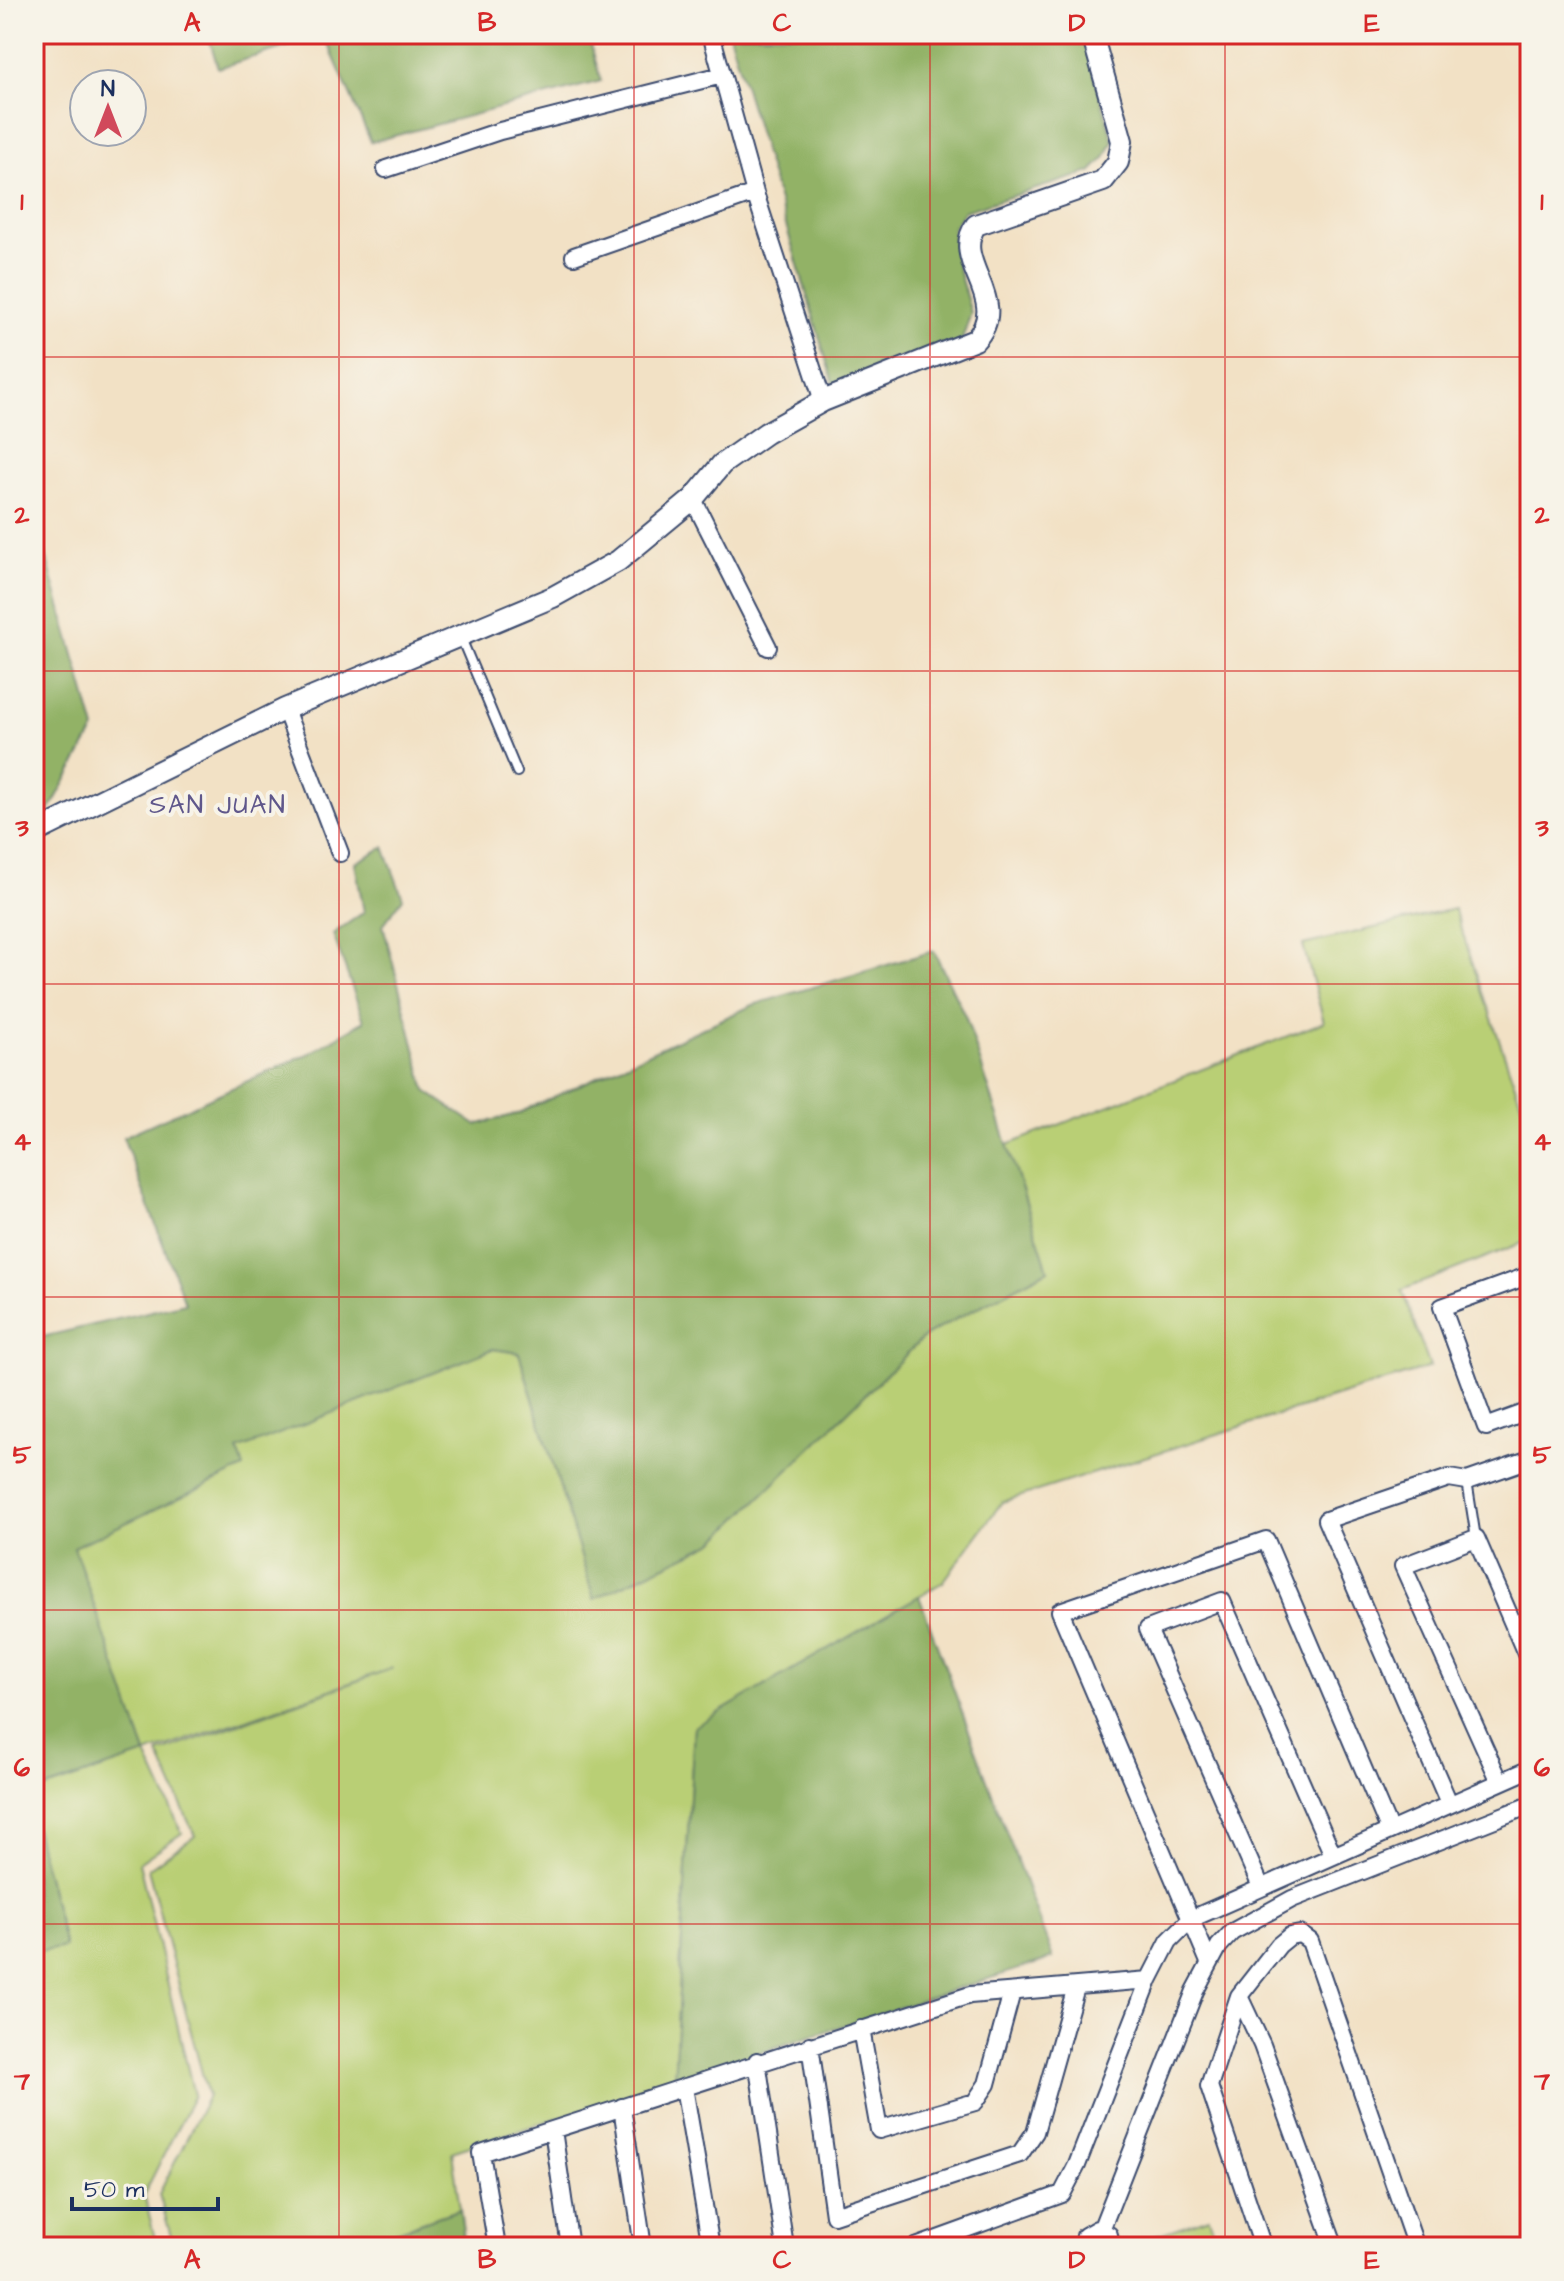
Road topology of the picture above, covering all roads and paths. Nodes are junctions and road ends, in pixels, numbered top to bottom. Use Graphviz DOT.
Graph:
graph roads {
  1 [pos="711,34"];
  2 [pos="1092,34"];
  3 [pos="722,75"];
  4 [pos="386,169"];
  5 [pos="755,193"];
  6 [pos="574,256"];
  7 [pos="823,401"];
  8 [pos="693,499"];
  9 [pos="461,638"];
  10 [pos="768,647"];
  11 [pos="285,709"];
  12 [pos="517,772"];
  13 [pos="34,833"];
  14 [pos="340,853"];
  15 [pos="1530,1275"];
  16 [pos="1530,1411"];
  17 [pos="1530,1459"];
  18 [pos="1467,1481"];
  19 [pos="1476,1538"];
  20 [pos="1530,1663"];
  21 [pos="1530,1769"];
  22 [pos="1500,1782"];
  23 [pos="1449,1803"];
  24 [pos="1530,1805"];
  25 [pos="1389,1829"];
  26 [pos="1333,1855"];
  27 [pos="1261,1887"];
  28 [pos="1191,1919"];
  29 [pos="1209,1962"];
  30 [pos="1149,1980"];
  31 [pos="1076,1987"];
  32 [pos="1012,1992"];
  33 [pos="1239,1996"];
  34 [pos="861,2029"];
  35 [pos="810,2045"];
  36 [pos="757,2061"];
  37 [pos="684,2087"];
  38 [pos="622,2107"];
  39 [pos="553,2130"];
  40 [pos="1101,2230"];
  41 [pos="497,2247"];
  42 [pos="570,2247"];
  43 [pos="643,2247"];
  44 [pos="711,2247"];
  45 [pos="785,2247"];
  46 [pos="916,2247"];
  47 [pos="1083,2247"];
  48 [pos="1111,2247"];
  49 [pos="1263,2247"];
  50 [pos="1335,2247"];
  51 [pos="1416,2247"];
  1 -- 3 [label="street"];
  2 -- 7 [label="street"];
  3 -- 4 [label="street"];
  3 -- 5 [label="street"];
  5 -- 6 [label="street"];
  5 -- 7 [label="street"];
  7 -- 8 [label="street"];
  8 -- 9 [label="street"];
  8 -- 10 [label="street"];
  9 -- 11 [label="street"];
  9 -- 12 [label="lane"];
  11 -- 13 [label="street"];
  11 -- 14 [label="street"];
  15 -- 16 [label="street"];
  17 -- 18 [label="street"];
  18 -- 19 [label="lane"];
  18 -- 23 [label="street"];
  19 -- 20 [label="street"];
  19 -- 22 [label="street"];
  21 -- 22 [label="street"];
  22 -- 23 [label="street"];
  23 -- 25 [label="street"];
  24 -- 29 [label="street"];
  25 -- 26 [label="street"];
  25 -- 28 [label="street"];
  26 -- 27 [label="street"];
  26 -- 27 [label="street"];
  27 -- 28 [label="street"];
  28 -- 29 [label="street"];
  28 -- 30 [label="street"];
  29 -- 40 [label="street"];
  30 -- 31 [label="street"];
  30 -- 46 [label="street"];
  31 -- 32 [label="street"];
  31 -- 35 [label="street"];
  32 -- 34 [label="street"];
  32 -- 34 [label="street"];
  33 -- 49 [label="street"];
  33 -- 50 [label="street"];
  33 -- 51 [label="street"];
  34 -- 35 [label="street"];
  35 -- 36 [label="street"];
  36 -- 37 [label="street"];
  36 -- 45 [label="street"];
  37 -- 38 [label="street"];
  37 -- 44 [label="street"];
  38 -- 39 [label="street"];
  38 -- 43 [label="street"];
  39 -- 41 [label="street"];
  39 -- 42 [label="street"];
  40 -- 47 [label="street"];
  40 -- 48 [label="street"];
}
